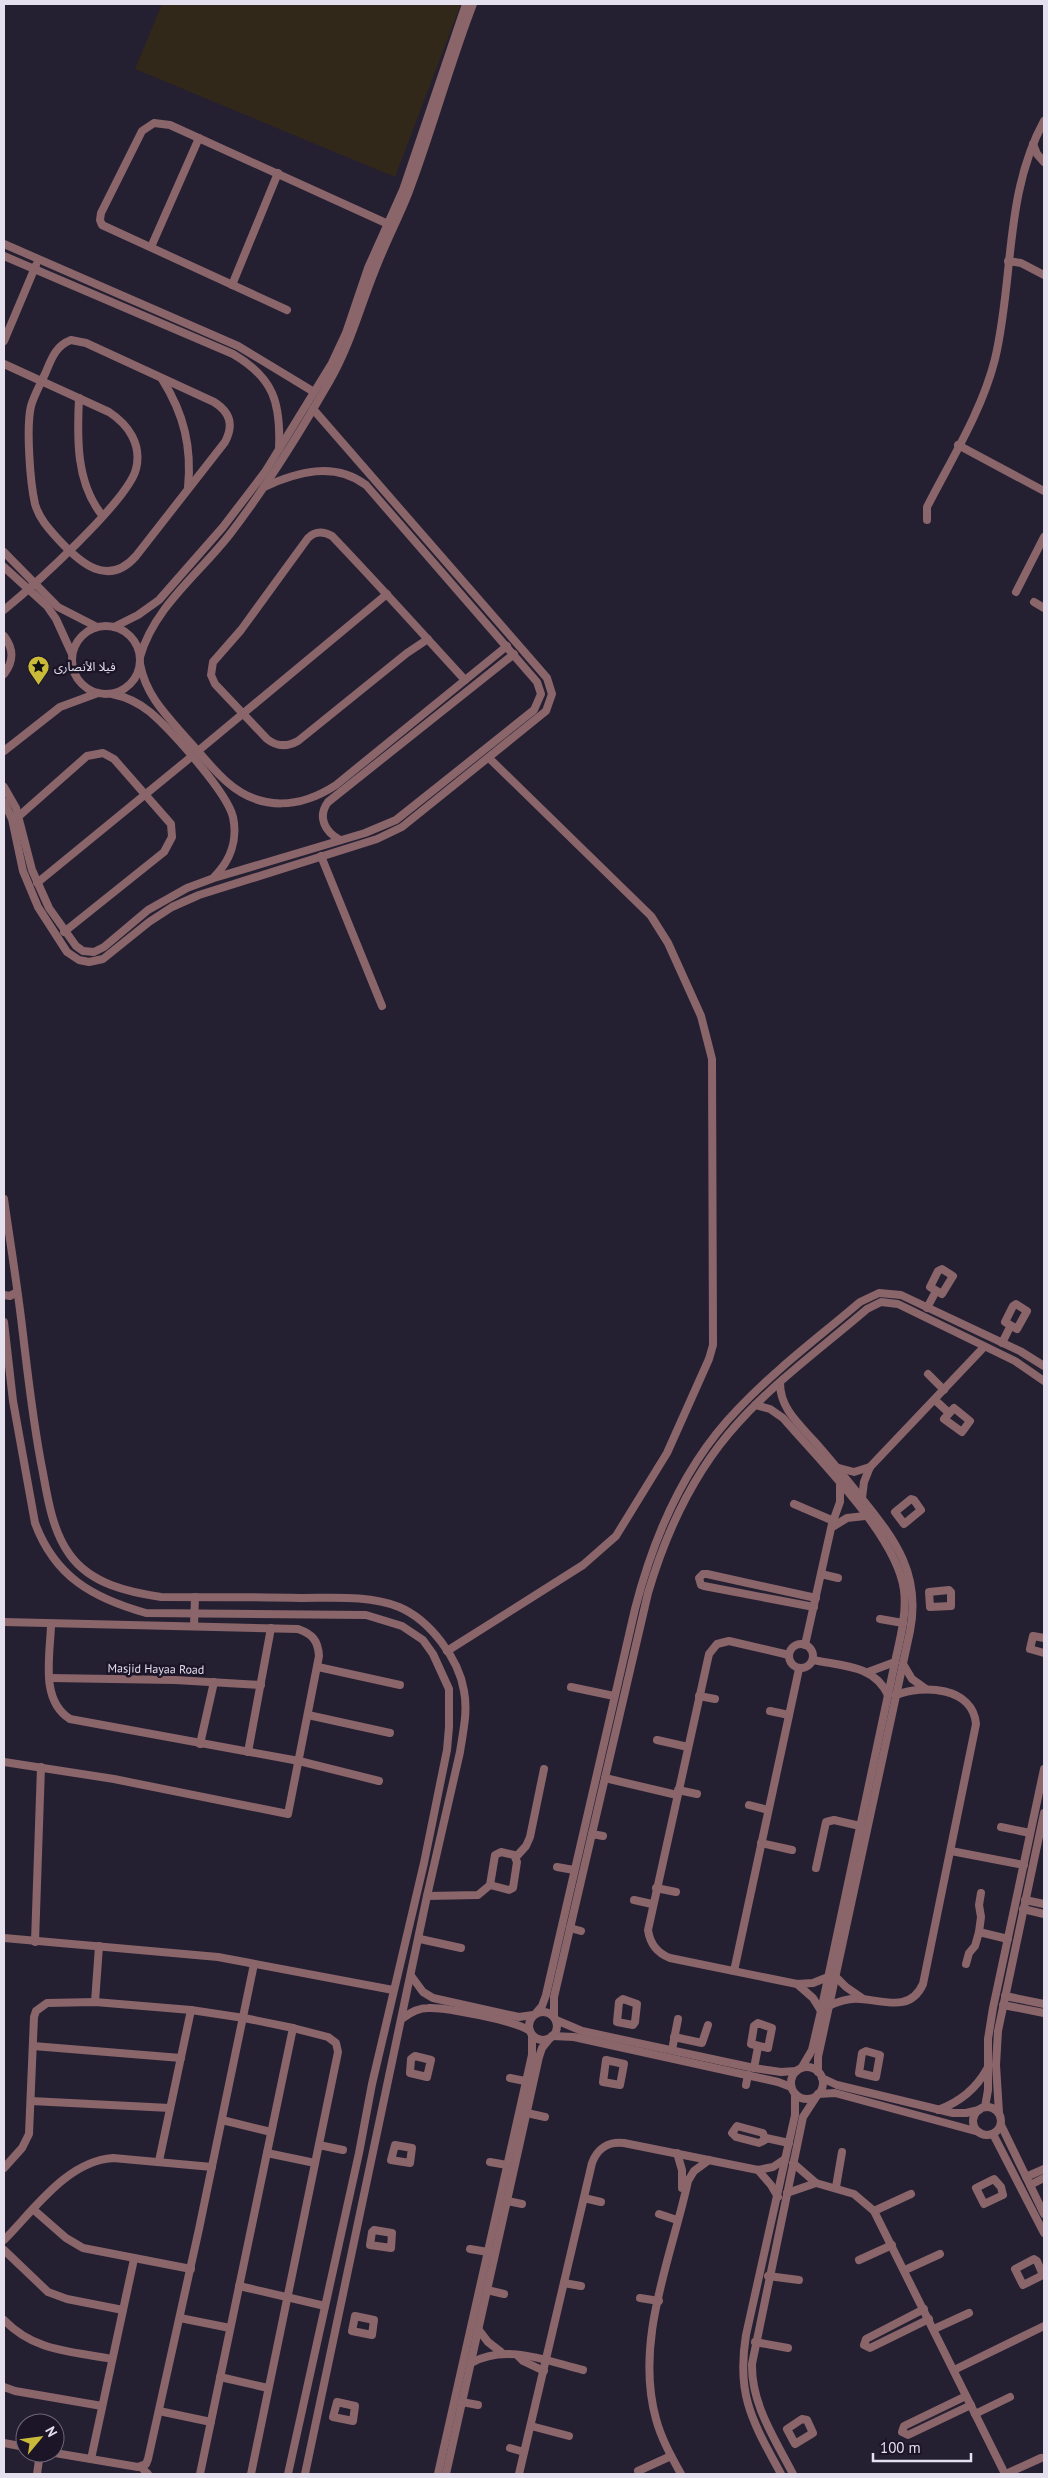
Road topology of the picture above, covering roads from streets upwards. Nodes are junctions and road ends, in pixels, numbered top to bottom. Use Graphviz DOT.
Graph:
graph roads {
  1 [pos="466,4"];
  2 [pos="473,4"];
  3 [pos="458,33"];
  4 [pos="1044,121"];
  5 [pos="200,138"];
  6 [pos="1033,144"];
  7 [pos="1044,162"];
  8 [pos="1024,167"];
  9 [pos="278,173"];
  10 [pos="388,224"];
  11 [pos="4,244"];
  12 [pos="151,247"];
  13 [pos="4,256"];
  14 [pos="39,259"];
  15 [pos="1008,261"];
  16 [pos="35,269"];
  17 [pos="1044,275"];
  18 [pos="232,285"];
  19 [pos="287,310"];
  20 [pos="4,341"];
  21 [pos="4,364"];
  22 [pos="162,379"];
  23 [pos="42,381"];
  24 [pos="314,392"];
  25 [pos="79,398"];
  26 [pos="313,409"];
  27 [pos="958,445"];
  28 [pos="279,450"];
  29 [pos="264,487"];
  30 [pos="188,489"];
  31 [pos="1044,491"];
  32 [pos="102,515"];
  33 [pos="927,520"];
  34 [pos="1044,537"];
  35 [pos="69,551"];
  36 [pos="4,552"];
  37 [pos="4,567"];
  38 [pos="32,587"];
  39 [pos="1016,592"];
  40 [pos="387,594"];
  41 [pos="1034,602"];
  42 [pos="1044,608"];
  43 [pos="4,610"];
  44 [pos="114,627"];
  45 [pos="97,628"];
  46 [pos="4,636"];
  47 [pos="428,639"];
  48 [pos="507,646"];
  49 [pos="72,654"];
  50 [pos="514,654"];
  51 [pos="140,660"];
  52 [pos="4,674"];
  53 [pos="466,680"];
  54 [pos="98,694"];
  55 [pos="112,694"];
  56 [pos="242,713"];
  57 [pos="4,751"];
  58 [pos="198,751"];
  59 [pos="191,757"];
  60 [pos="489,758"];
  61 [pos="4,787"];
  62 [pos="146,794"];
  63 [pos="4,802"];
  64 [pos="19,816"];
  65 [pos="340,840"];
  66 [pos="321,856"];
  67 [pos="214,878"];
  68 [pos="37,883"];
  69 [pos="64,932"];
  70 [pos="382,1006"];
  71 [pos="4,1199"];
  72 [pos="936,1291"];
  73 [pos="17,1292"];
  74 [pos="4,1295"];
  75 [pos="927,1308"];
  76 [pos="4,1323"];
  77 [pos="22,1326"];
  78 [pos="1010,1327"];
  79 [pos="1002,1343"];
  80 [pos="984,1346"];
  81 [pos="1044,1366"];
  82 [pos="928,1374"];
  83 [pos="1044,1381"];
  84 [pos="780,1383"];
  85 [pos="944,1390"];
  86 [pos="935,1400"];
  87 [pos="755,1405"];
  88 [pos="949,1413"];
  89 [pos="786,1416"];
  90 [pos="838,1467"];
  91 [pos="870,1467"];
  92 [pos="840,1485"];
  93 [pos="862,1498"];
  94 [pos="794,1504"];
  95 [pos="866,1516"];
  96 [pos="900,1519"];
  97 [pos="835,1522"];
  98 [pos="887,1530"];
  99 [pos="821,1574"];
  100 [pos="838,1578"];
  101 [pos="195,1597"];
  102 [pos="816,1598"];
  103 [pos="929,1598"];
  104 [pos="912,1599"];
  105 [pos="814,1607"];
  106 [pos="195,1613"];
  107 [pos="880,1619"];
  108 [pos="4,1622"];
  109 [pos="903,1623"];
  110 [pos="51,1625"];
  111 [pos="194,1626"];
  112 [pos="271,1628"];
  113 [pos="1044,1638"];
  114 [pos="805,1645"];
  115 [pos="447,1651"];
  116 [pos="1044,1653"];
  117 [pos="789,1655"];
  118 [pos="813,1660"];
  119 [pos="899,1663"];
  120 [pos="318,1667"];
  121 [pos="799,1669"];
  122 [pos="868,1672"];
  123 [pos="619,1676"];
  124 [pos="50,1678"];
  125 [pos="628,1678"];
  126 [pos="214,1682"];
  127 [pos="261,1684"];
  128 [pos="400,1685"];
  129 [pos="572,1687"];
  130 [pos="926,1689"];
  131 [pos="892,1695"];
  132 [pos="614,1696"];
  133 [pos="698,1696"];
  134 [pos="715,1699"];
  135 [pos="770,1711"];
  136 [pos="308,1715"];
  137 [pos="789,1715"];
  138 [pos="887,1719"];
  139 [pos="390,1733"];
  140 [pos="657,1740"];
  141 [pos="200,1744"];
  142 [pos="688,1748"];
  143 [pos="248,1752"];
  144 [pos="4,1762"];
  145 [pos="299,1762"];
  146 [pos="41,1767"];
  147 [pos="544,1769"];
  148 [pos="1044,1771"];
  149 [pos="605,1778"];
  150 [pos="379,1781"];
  151 [pos="678,1792"];
  152 [pos="697,1794"];
  153 [pos="749,1806"];
  154 [pos="768,1810"];
  155 [pos="1044,1814"];
  156 [pos="860,1826"];
  157 [pos="1001,1827"];
  158 [pos="1030,1833"];
  159 [pos="592,1834"];
  160 [pos="603,1836"];
  161 [pos="761,1843"];
  162 [pos="792,1850"];
  163 [pos="951,1851"];
  164 [pos="516,1857"];
  165 [pos="1024,1865"];
  166 [pos="557,1867"];
  167 [pos="816,1868"];
  168 [pos="574,1870"];
  169 [pos="490,1885"];
  170 [pos="656,1888"];
  171 [pos="676,1892"];
  172 [pos="981,1893"];
  173 [pos="427,1896"];
  174 [pos="634,1900"];
  175 [pos="1025,1900"];
  176 [pos="652,1904"];
  177 [pos="1044,1904"];
  178 [pos="1023,1910"];
  179 [pos="1044,1914"];
  180 [pos="570,1928"];
  181 [pos="582,1931"];
  182 [pos="979,1932"];
  183 [pos="4,1938"];
  184 [pos="420,1939"];
  185 [pos="1008,1939"];
  186 [pos="35,1942"];
  187 [pos="99,1946"];
  188 [pos="461,1948"];
  189 [pos="254,1964"];
  190 [pos="966,1964"];
  191 [pos="734,1971"];
  192 [pos="412,1977"];
  193 [pos="832,1977"];
  194 [pos="796,1984"];
  195 [pos="997,1985"];
  196 [pos="393,1990"];
  197 [pos="1006,1991"];
  198 [pos="864,1999"];
  199 [pos="95,2002"];
  200 [pos="1044,2004"];
  201 [pos="1003,2005"];
  202 [pos="829,2006"];
  203 [pos="191,2010"];
  204 [pos="821,2010"];
  205 [pos="1044,2013"];
  206 [pos="535,2014"];
  207 [pos="244,2018"];
  208 [pos="403,2018"];
  209 [pos="555,2019"];
  210 [pos="678,2019"];
  211 [pos="625,2024"];
  212 [pos="708,2025"];
  213 [pos="293,2028"];
  214 [pos="531,2033"];
  215 [pos="551,2037"];
  216 [pos="674,2037"];
  217 [pos="624,2039"];
  218 [pos="33,2046"];
  219 [pos="619,2047"];
  220 [pos="758,2047"];
  221 [pos="816,2049"];
  222 [pos="672,2050"];
  223 [pos="535,2056"];
  224 [pos="181,2058"];
  225 [pos="393,2061"];
  226 [pos="616,2061"];
  227 [pos="410,2064"];
  228 [pos="754,2068"];
  229 [pos="799,2069"];
  230 [pos="987,2069"];
  231 [pos="748,2075"];
  232 [pos="820,2075"];
  233 [pos="867,2075"];
  234 [pos="510,2078"];
  235 [pos="525,2081"];
  236 [pos="746,2086"];
  237 [pos="793,2090"];
  238 [pos="864,2092"];
  239 [pos="817,2096"];
  240 [pos="31,2101"];
  241 [pos="170,2108"];
  242 [pos="982,2109"];
  243 [pos="938,2110"];
  244 [pos="527,2113"];
  245 [pos="999,2113"];
  246 [pos="799,2116"];
  247 [pos="545,2117"];
  248 [pos="222,2120"];
  249 [pos="1001,2125"];
  250 [pos="271,2132"];
  251 [pos="979,2132"];
  252 [pos="993,2134"];
  253 [pos="766,2138"];
  254 [pos="789,2143"];
  255 [pos="319,2145"];
  256 [pos="374,2148"];
  257 [pos="343,2150"];
  258 [pos="391,2152"];
  259 [pos="842,2152"];
  260 [pos="267,2153"];
  261 [pos="677,2153"];
  262 [pos="785,2159"];
  263 [pos="708,2160"];
  264 [pos="159,2161"];
  265 [pos="490,2162"];
  266 [pos="315,2163"];
  267 [pos="793,2163"];
  268 [pos="507,2166"];
  269 [pos="212,2167"];
  270 [pos="4,2168"];
  271 [pos="1044,2169"];
  272 [pos="758,2170"];
  273 [pos="1016,2178"];
  274 [pos="1044,2178"];
  275 [pos="1028,2181"];
  276 [pos="816,2183"];
  277 [pos="1001,2187"];
  278 [pos="836,2188"];
  279 [pos="787,2193"];
  280 [pos="911,2194"];
  281 [pos="778,2196"];
  282 [pos="684,2197"];
  283 [pos="584,2198"];
  284 [pos="507,2201"];
  285 [pos="601,2202"];
  286 [pos="522,2204"];
  287 [pos="34,2210"];
  288 [pos="874,2211"];
  289 [pos="659,2214"];
  290 [pos="1044,2214"];
  291 [pos="677,2220"];
  292 [pos="498,2226"];
  293 [pos="1044,2234"];
  294 [pos="356,2235"];
  295 [pos="371,2237"];
  296 [pos="4,2240"];
  297 [pos="892,2245"];
  298 [pos="470,2248"];
  299 [pos="4,2250"];
  300 [pos="488,2252"];
  301 [pos="940,2254"];
  302 [pos="134,2260"];
  303 [pos="859,2260"];
  304 [pos="191,2269"];
  305 [pos="905,2270"];
  306 [pos="768,2276"];
  307 [pos="800,2280"];
  308 [pos="564,2283"];
  309 [pos="239,2286"];
  310 [pos="582,2286"];
  311 [pos="488,2290"];
  312 [pos="504,2294"];
  313 [pos="287,2297"];
  314 [pos="640,2298"];
  315 [pos="658,2301"];
  316 [pos="325,2306"];
  317 [pos="924,2309"];
  318 [pos="123,2310"];
  319 [pos="969,2313"];
  320 [pos="180,2318"];
  321 [pos="929,2319"];
  322 [pos="4,2320"];
  323 [pos="338,2321"];
  324 [pos="352,2324"];
  325 [pos="1044,2326"];
  326 [pos="230,2328"];
  327 [pos="478,2329"];
  328 [pos="934,2329"];
  329 [pos="883,2330"];
  330 [pos="888,2339"];
  331 [pos="755,2342"];
  332 [pos="788,2348"];
  333 [pos="501,2352"];
  334 [pos="518,2356"];
  335 [pos="112,2359"];
  336 [pos="546,2360"];
  337 [pos="471,2363"];
  338 [pos="583,2370"];
  339 [pos="954,2370"];
  340 [pos="544,2371"];
  341 [pos="220,2377"];
  342 [pos="4,2387"];
  343 [pos="268,2388"];
  344 [pos="966,2396"];
  345 [pos="1010,2397"];
  346 [pos="462,2402"];
  347 [pos="478,2405"];
  348 [pos="971,2405"];
  349 [pos="102,2406"];
  350 [pos="320,2407"];
  351 [pos="334,2410"];
  352 [pos="159,2411"];
  353 [pos="976,2414"];
  354 [pos="921,2418"];
  355 [pos="211,2422"];
  356 [pos="531,2426"];
  357 [pos="926,2427"];
  358 [pos="569,2436"];
  359 [pos="790,2437"];
  360 [pos="777,2444"];
  361 [pos="510,2448"];
  362 [pos="524,2452"];
  363 [pos="447,2453"];
  364 [pos="65,2455"];
  365 [pos="671,2456"];
  366 [pos="1041,2458"];
  367 [pos="91,2459"];
  368 [pos="789,2466"];
  369 [pos="141,2467"];
  370 [pos="638,2471"];
  371 [pos="780,2473"];
  372 [pos="148,2474"];
  373 [pos="200,2474"];
  374 [pos="251,2474"];
  375 [pos="288,2474"];
  376 [pos="305,2474"];
  377 [pos="438,2474"];
  378 [pos="446,2474"];
  379 [pos="519,2474"];
  380 [pos="681,2474"];
  381 [pos="793,2474"];
  382 [pos="1006,2474"];
  1 -- 3 [label="street"];
  2 -- 3 [label="street"];
  3 -- 10 [label="street"];
  3 -- 26 [label="street"];
  4 -- 6 [label="street"];
  5 -- 9 [label="street"];
  5 -- 12 [label="street"];
  5 -- 12 [label="street"];
  6 -- 7 [label="street"];
  6 -- 8 [label="street"];
  7 -- 8 [label="street"];
  8 -- 15 [label="street"];
  9 -- 10 [label="street"];
  9 -- 18 [label="street"];
  10 -- 24 [label="street"];
  11 -- 14 [label="street"];
  12 -- 18 [label="street"];
  13 -- 16 [label="street"];
  14 -- 16 [label="street"];
  14 -- 24 [label="street"];
  15 -- 17 [label="street"];
  15 -- 27 [label="street"];
  16 -- 20 [label="street"];
  16 -- 28 [label="street"];
  18 -- 19 [label="street"];
  21 -- 23 [label="street"];
  22 -- 23 [label="street"];
  22 -- 30 [label="street"];
  22 -- 30 [label="street"];
  23 -- 25 [label="street"];
  23 -- 35 [label="street"];
  24 -- 28 [label="street"];
  25 -- 32 [label="street"];
  25 -- 32 [label="street"];
  26 -- 29 [label="street"];
  26 -- 60 [label="street"];
  27 -- 31 [label="street"];
  27 -- 33 [label="street"];
  28 -- 44 [label="street"];
  29 -- 48 [label="street"];
  29 -- 51 [label="street"];
  30 -- 35 [label="street"];
  32 -- 35 [label="street"];
  34 -- 39 [label="street"];
  35 -- 38 [label="street"];
  36 -- 38 [label="street"];
  37 -- 38 [label="street"];
  38 -- 43 [label="street"];
  38 -- 45 [label="street"];
  38 -- 49 [label="street"];
  40 -- 47 [label="street"];
  40 -- 56 [label="street"];
  40 -- 56 [label="street"];
  41 -- 42 [label="street"];
  44 -- 45 [label="street"];
  44 -- 51 [label="street"];
  45 -- 49 [label="street"];
  46 -- 52 [label="street"];
  47 -- 53 [label="street"];
  47 -- 56 [label="street"];
  48 -- 50 [label="street"];
  48 -- 53 [label="street"];
  49 -- 54 [label="street"];
  50 -- 65 [label="street"];
  50 -- 65 [label="street"];
  51 -- 55 [label="street"];
  51 -- 58 [label="street"];
  53 -- 58 [label="street"];
  54 -- 55 [label="street"];
  54 -- 57 [label="street"];
  55 -- 59 [label="street"];
  56 -- 58 [label="street"];
  59 -- 62 [label="street"];
  59 -- 67 [label="street"];
  60 -- 66 [label="street"];
  60 -- 115 [label="street"];
  61 -- 64 [label="street"];
  62 -- 64 [label="street"];
  62 -- 68 [label="street"];
  62 -- 69 [label="street"];
  63 -- 66 [label="street"];
  64 -- 68 [label="street"];
  65 -- 67 [label="street"];
  66 -- 70 [label="street"];
  67 -- 69 [label="street"];
  68 -- 69 [label="street"];
  71 -- 73 [label="street"];
  72 -- 75 [label="street"];
  73 -- 74 [label="street"];
  73 -- 77 [label="street"];
  75 -- 79 [label="street"];
  75 -- 123 [label="street"];
  76 -- 77 [label="street"];
  76 -- 106 [label="street"];
  77 -- 101 [label="street"];
  78 -- 79 [label="street"];
  79 -- 81 [label="street"];
  80 -- 83 [label="street"];
  80 -- 84 [label="street"];
  80 -- 85 [label="street"];
  82 -- 85 [label="street"];
  84 -- 87 [label="street"];
  84 -- 89 [label="street"];
  85 -- 86 [label="street"];
  86 -- 88 [label="street"];
  86 -- 91 [label="street"];
  87 -- 89 [label="street"];
  87 -- 125 [label="street"];
  89 -- 90 [label="street"];
  89 -- 92 [label="street"];
  90 -- 91 [label="street"];
  90 -- 93 [label="street"];
  91 -- 93 [label="street"];
  92 -- 95 [label="street"];
  92 -- 97 [label="street"];
  93 -- 98 [label="street"];
  94 -- 97 [label="street"];
  95 -- 97 [label="street"];
  95 -- 109 [label="street"];
  96 -- 98 [label="street"];
  97 -- 99 [label="street"];
  98 -- 104 [label="street"];
  99 -- 100 [label="street"];
  99 -- 102 [label="street"];
  101 -- 106 [label="street"];
  101 -- 115 [label="street"];
  102 -- 105 [label="street"];
  102 -- 105 [label="street"];
  103 -- 104 [label="street"];
  104 -- 119 [label="street"];
  105 -- 114 [label="street"];
  106 -- 111 [label="street"];
  106 -- 196 [label="street"];
  107 -- 109 [label="street"];
  108 -- 110 [label="street"];
  109 -- 119 [label="street"];
  110 -- 111 [label="street"];
  110 -- 124 [label="street"];
  111 -- 112 [label="street"];
  112 -- 120 [label="street"];
  112 -- 127 [label="street"];
  113 -- 116 [label="street"];
  114 -- 117 [label="street"];
  114 -- 118 [label="street"];
  115 -- 173 [label="street"];
  117 -- 121 [label="street"];
  117 -- 133 [label="street"];
  118 -- 121 [label="street"];
  118 -- 122 [label="street"];
  119 -- 122 [label="street"];
  119 -- 130 [label="street"];
  119 -- 131 [label="street"];
  120 -- 128 [label="street"];
  120 -- 136 [label="street"];
  121 -- 137 [label="street"];
  122 -- 131 [label="street"];
  123 -- 125 [label="street"];
  123 -- 132 [label="street"];
  124 -- 126 [label="street, Masjid Hayaa Road"];
  124 -- 141 [label="street"];
  125 -- 149 [label="street"];
  126 -- 127 [label="street, Masjid Hayaa Road"];
  126 -- 141 [label="street"];
  127 -- 143 [label="street"];
  129 -- 132 [label="street"];
  130 -- 131 [label="street"];
  130 -- 163 [label="street"];
  131 -- 138 [label="street"];
  132 -- 168 [label="street"];
  133 -- 134 [label="street"];
  133 -- 142 [label="street"];
  135 -- 137 [label="street"];
  136 -- 139 [label="street"];
  136 -- 145 [label="street"];
  137 -- 154 [label="street"];
  138 -- 156 [label="street"];
  138 -- 193 [label="street"];
  140 -- 142 [label="street"];
  141 -- 143 [label="street"];
  142 -- 151 [label="street"];
  143 -- 145 [label="street"];
  144 -- 146 [label="street"];
  145 -- 146 [label="street"];
  145 -- 150 [label="street"];
  146 -- 186 [label="street"];
  147 -- 164 [label="street"];
  148 -- 158 [label="street"];
  149 -- 151 [label="street"];
  149 -- 159 [label="street"];
  151 -- 152 [label="street"];
  151 -- 170 [label="street"];
  153 -- 154 [label="street"];
  154 -- 161 [label="street"];
  155 -- 175 [label="street"];
  156 -- 167 [label="street"];
  156 -- 193 [label="street"];
  157 -- 158 [label="street"];
  158 -- 165 [label="street"];
  159 -- 160 [label="street"];
  159 -- 180 [label="street"];
  161 -- 162 [label="street"];
  161 -- 191 [label="street"];
  163 -- 165 [label="street"];
  163 -- 198 [label="street"];
  164 -- 169 [label="street"];
  164 -- 169 [label="street"];
  165 -- 185 [label="street"];
  166 -- 168 [label="street"];
  168 -- 206 [label="street"];
  169 -- 173 [label="street"];
  170 -- 171 [label="street"];
  170 -- 176 [label="street"];
  172 -- 182 [label="street"];
  173 -- 184 [label="street"];
  174 -- 176 [label="street"];
  175 -- 177 [label="street"];
  175 -- 178 [label="street"];
  176 -- 191 [label="street"];
  178 -- 179 [label="street"];
  178 -- 197 [label="street"];
  180 -- 181 [label="street"];
  180 -- 209 [label="street"];
  182 -- 185 [label="street"];
  182 -- 190 [label="street"];
  183 -- 186 [label="street"];
  184 -- 188 [label="street"];
  184 -- 192 [label="street"];
  185 -- 195 [label="street"];
  186 -- 187 [label="street"];
  187 -- 189 [label="street"];
  187 -- 199 [label="street"];
  189 -- 196 [label="street"];
  189 -- 207 [label="street"];
  191 -- 194 [label="street"];
  192 -- 206 [label="street"];
  192 -- 208 [label="street"];
  193 -- 194 [label="street"];
  193 -- 198 [label="street"];
  193 -- 202 [label="street"];
  193 -- 204 [label="street"];
  194 -- 204 [label="street"];
  195 -- 197 [label="street"];
  195 -- 230 [label="street"];
  196 -- 316 [label="street"];
  197 -- 200 [label="street"];
  197 -- 201 [label="street"];
  198 -- 202 [label="street"];
  199 -- 203 [label="street"];
  199 -- 218 [label="street"];
  201 -- 205 [label="street"];
  201 -- 245 [label="street"];
  202 -- 221 [label="street"];
  203 -- 207 [label="street"];
  203 -- 224 [label="street"];
  204 -- 221 [label="street"];
  206 -- 209 [label="street"];
  206 -- 214 [label="street"];
  207 -- 213 [label="street"];
  207 -- 248 [label="street"];
  208 -- 214 [label="street"];
  208 -- 225 [label="street"];
  209 -- 215 [label="street"];
  209 -- 217 [label="street"];
  210 -- 216 [label="street"];
  211 -- 217 [label="street"];
  212 -- 216 [label="street"];
  213 -- 250 [label="street"];
  213 -- 255 [label="street"];
  214 -- 215 [label="street"];
  214 -- 223 [label="street"];
  215 -- 219 [label="street"];
  215 -- 223 [label="street"];
  216 -- 222 [label="street"];
  217 -- 222 [label="street"];
  218 -- 224 [label="street"];
  218 -- 240 [label="street"];
  219 -- 226 [label="street"];
  219 -- 231 [label="street"];
  220 -- 228 [label="street"];
  221 -- 229 [label="street"];
  221 -- 232 [label="street"];
  222 -- 228 [label="street"];
  223 -- 235 [label="street"];
  223 -- 244 [label="street"];
  224 -- 241 [label="street"];
  225 -- 227 [label="street"];
  225 -- 256 [label="street"];
  228 -- 229 [label="street"];
  229 -- 232 [label="street"];
  229 -- 237 [label="street"];
  230 -- 242 [label="street"];
  230 -- 243 [label="street"];
  231 -- 236 [label="street"];
  231 -- 237 [label="street"];
  232 -- 238 [label="street"];
  232 -- 239 [label="street"];
  233 -- 238 [label="street"];
  234 -- 235 [label="street"];
  235 -- 268 [label="street"];
  237 -- 239 [label="street"];
  237 -- 246 [label="street"];
  238 -- 243 [label="street"];
  239 -- 246 [label="street"];
  239 -- 251 [label="street"];
  240 -- 241 [label="street"];
  240 -- 270 [label="street"];
  241 -- 264 [label="street"];
  242 -- 243 [label="street"];
  242 -- 245 [label="street"];
  242 -- 251 [label="street"];
  244 -- 247 [label="street"];
  244 -- 284 [label="street"];
  245 -- 249 [label="street"];
  246 -- 254 [label="street"];
  246 -- 267 [label="street"];
  248 -- 250 [label="street"];
  248 -- 269 [label="street"];
  249 -- 252 [label="street"];
  249 -- 275 [label="street"];
  250 -- 260 [label="street"];
  251 -- 252 [label="street"];
  252 -- 273 [label="street"];
  253 -- 254 [label="street"];
  254 -- 262 [label="street"];
  255 -- 257 [label="street"];
  255 -- 266 [label="street"];
  256 -- 258 [label="street"];
  256 -- 294 [label="street"];
  259 -- 278 [label="street"];
  260 -- 266 [label="street"];
  260 -- 309 [label="street"];
  261 -- 263 [label="street"];
  261 -- 282 [label="street"];
  261 -- 283 [label="street"];
  262 -- 272 [label="street"];
  262 -- 281 [label="street"];
  263 -- 272 [label="street"];
  263 -- 282 [label="street"];
  264 -- 269 [label="street"];
  264 -- 287 [label="street"];
  265 -- 268 [label="street"];
  266 -- 313 [label="street"];
  267 -- 276 [label="street"];
  267 -- 279 [label="street"];
  268 -- 292 [label="street"];
  269 -- 304 [label="street"];
  271 -- 275 [label="street"];
  272 -- 281 [label="street"];
  273 -- 277 [label="street"];
  273 -- 293 [label="street"];
  274 -- 275 [label="street"];
  275 -- 290 [label="street"];
  276 -- 278 [label="street"];
  276 -- 279 [label="street"];
  278 -- 288 [label="street"];
  279 -- 306 [label="street"];
  280 -- 288 [label="street"];
  281 -- 371 [label="street"];
  282 -- 291 [label="street"];
  283 -- 285 [label="street"];
  283 -- 308 [label="street"];
  284 -- 286 [label="street"];
  284 -- 292 [label="street"];
  287 -- 296 [label="street"];
  287 -- 302 [label="street"];
  288 -- 297 [label="street"];
  289 -- 291 [label="street"];
  291 -- 315 [label="street"];
  292 -- 300 [label="street"];
  292 -- 311 [label="street"];
  294 -- 295 [label="street"];
  294 -- 323 [label="street"];
  297 -- 303 [label="street"];
  297 -- 305 [label="street"];
  298 -- 300 [label="street"];
  299 -- 318 [label="street"];
  300 -- 363 [label="street"];
  301 -- 305 [label="street"];
  302 -- 304 [label="street"];
  302 -- 318 [label="street"];
  304 -- 320 [label="street"];
  305 -- 317 [label="street"];
  306 -- 307 [label="street"];
  306 -- 331 [label="street"];
  308 -- 310 [label="street"];
  308 -- 336 [label="street"];
  309 -- 313 [label="street"];
  309 -- 326 [label="street"];
  311 -- 312 [label="street"];
  311 -- 327 [label="street"];
  313 -- 316 [label="street"];
  313 -- 343 [label="street"];
  314 -- 315 [label="street"];
  315 -- 365 [label="street"];
  316 -- 375 [label="street"];
  317 -- 321 [label="street"];
  317 -- 329 [label="street"];
  318 -- 335 [label="street"];
  319 -- 328 [label="street"];
  320 -- 326 [label="street"];
  320 -- 352 [label="street"];
  321 -- 328 [label="street"];
  321 -- 330 [label="street"];
  322 -- 335 [label="street"];
  323 -- 324 [label="street"];
  323 -- 350 [label="street"];
  325 -- 339 [label="street"];
  326 -- 341 [label="street"];
  327 -- 333 [label="street"];
  327 -- 337 [label="street"];
  328 -- 339 [label="street"];
  329 -- 330 [label="street"];
  329 -- 330 [label="street"];
  331 -- 332 [label="street"];
  331 -- 360 [label="street"];
  333 -- 334 [label="street"];
  333 -- 337 [label="street"];
  334 -- 336 [label="street"];
  334 -- 340 [label="street"];
  335 -- 349 [label="street"];
  336 -- 338 [label="street"];
  336 -- 340 [label="street"];
  337 -- 346 [label="street"];
  339 -- 344 [label="street"];
  340 -- 356 [label="street"];
  341 -- 343 [label="street"];
  341 -- 355 [label="street"];
  342 -- 349 [label="street"];
  343 -- 374 [label="street"];
  344 -- 348 [label="street"];
  344 -- 354 [label="street"];
  345 -- 353 [label="street"];
  346 -- 347 [label="street"];
  346 -- 363 [label="street"];
  348 -- 353 [label="street"];
  348 -- 357 [label="street"];
  349 -- 367 [label="street"];
  350 -- 351 [label="street"];
  350 -- 376 [label="street"];
  352 -- 355 [label="street"];
  352 -- 369 [label="street"];
  353 -- 382 [label="street"];
  354 -- 357 [label="street"];
  354 -- 357 [label="street"];
  355 -- 373 [label="street"];
  356 -- 358 [label="street"];
  356 -- 362 [label="street"];
  359 -- 360 [label="street"];
  360 -- 368 [label="street"];
  361 -- 362 [label="street"];
  362 -- 379 [label="street"];
  363 -- 377 [label="street"];
  363 -- 378 [label="street"];
  364 -- 367 [label="street"];
  365 -- 370 [label="street"];
  365 -- 380 [label="street"];
  366 -- 382 [label="street"];
  367 -- 369 [label="street"];
  368 -- 371 [label="street"];
  368 -- 381 [label="street"];
  369 -- 372 [label="street"];
}
